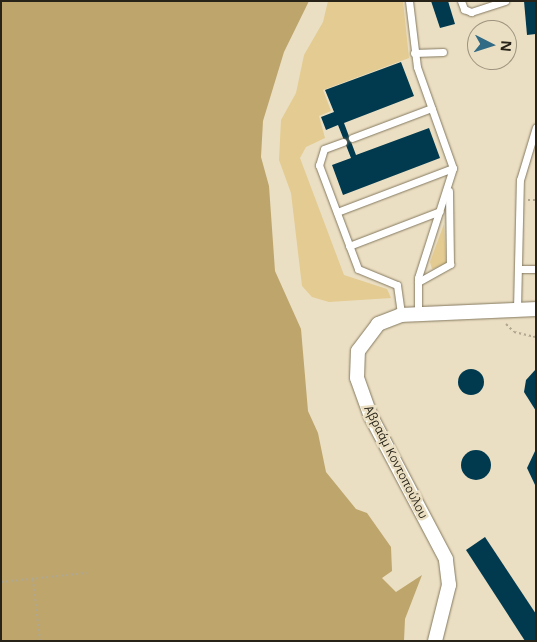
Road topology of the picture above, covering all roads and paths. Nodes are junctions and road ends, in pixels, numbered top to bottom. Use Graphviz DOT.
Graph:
graph roads {
  1 [pos="409,1"];
  2 [pos="461,1"];
  3 [pos="505,1"];
  4 [pos="443,52"];
  5 [pos="414,53"];
  6 [pos="432,108"];
  7 [pos="536,127"];
  8 [pos="352,138"];
  9 [pos="343,142"];
  10 [pos="453,168"];
  11 [pos="449,183"];
  12 [pos="440,211"];
  13 [pos="337,212"];
  14 [pos="349,246"];
  15 [pos="518,269"];
  16 [pos="536,269"];
  17 [pos="418,282"];
  18 [pos="510,309"];
  19 [pos="536,309"];
  20 [pos="418,313"];
  21 [pos="401,315"];
  22 [pos="536,337"];
  23 [pos="87,573"];
  24 [pos="33,579"];
  25 [pos="1,582"];
  26 [pos="40,641"];
  27 [pos="435,641"];
  1 -- 5 [label="lane"];
  2 -- 3 [label="lane"];
  4 -- 5 [label="lane"];
  5 -- 6 [label="lane"];
  6 -- 8 [label="lane"];
  6 -- 10 [label="lane"];
  7 -- 15 [label="lane"];
  9 -- 13 [label="lane"];
  10 -- 11 [label="lane"];
  10 -- 13 [label="lane"];
  11 -- 12 [label="lane"];
  11 -- 17 [label="lane"];
  12 -- 14 [label="lane"];
  12 -- 17 [label="lane"];
  13 -- 14 [label="lane"];
  14 -- 21 [label="lane"];
  15 -- 16 [label="lane"];
  15 -- 18 [label="lane"];
  17 -- 20 [label="lane"];
  18 -- 19 [label="street, Αβραάμ Κοντοπούλου"];
  18 -- 20 [label="street, Αβραάμ Κοντοπούλου"];
  18 -- 22 [label="path"];
  20 -- 21 [label="street, Αβραάμ Κοντοπούλου"];
  21 -- 27 [label="street, Αβραάμ Κοντοπούλου"];
  23 -- 24 [label="path"];
  24 -- 25 [label="path"];
  24 -- 26 [label="path"];
}
